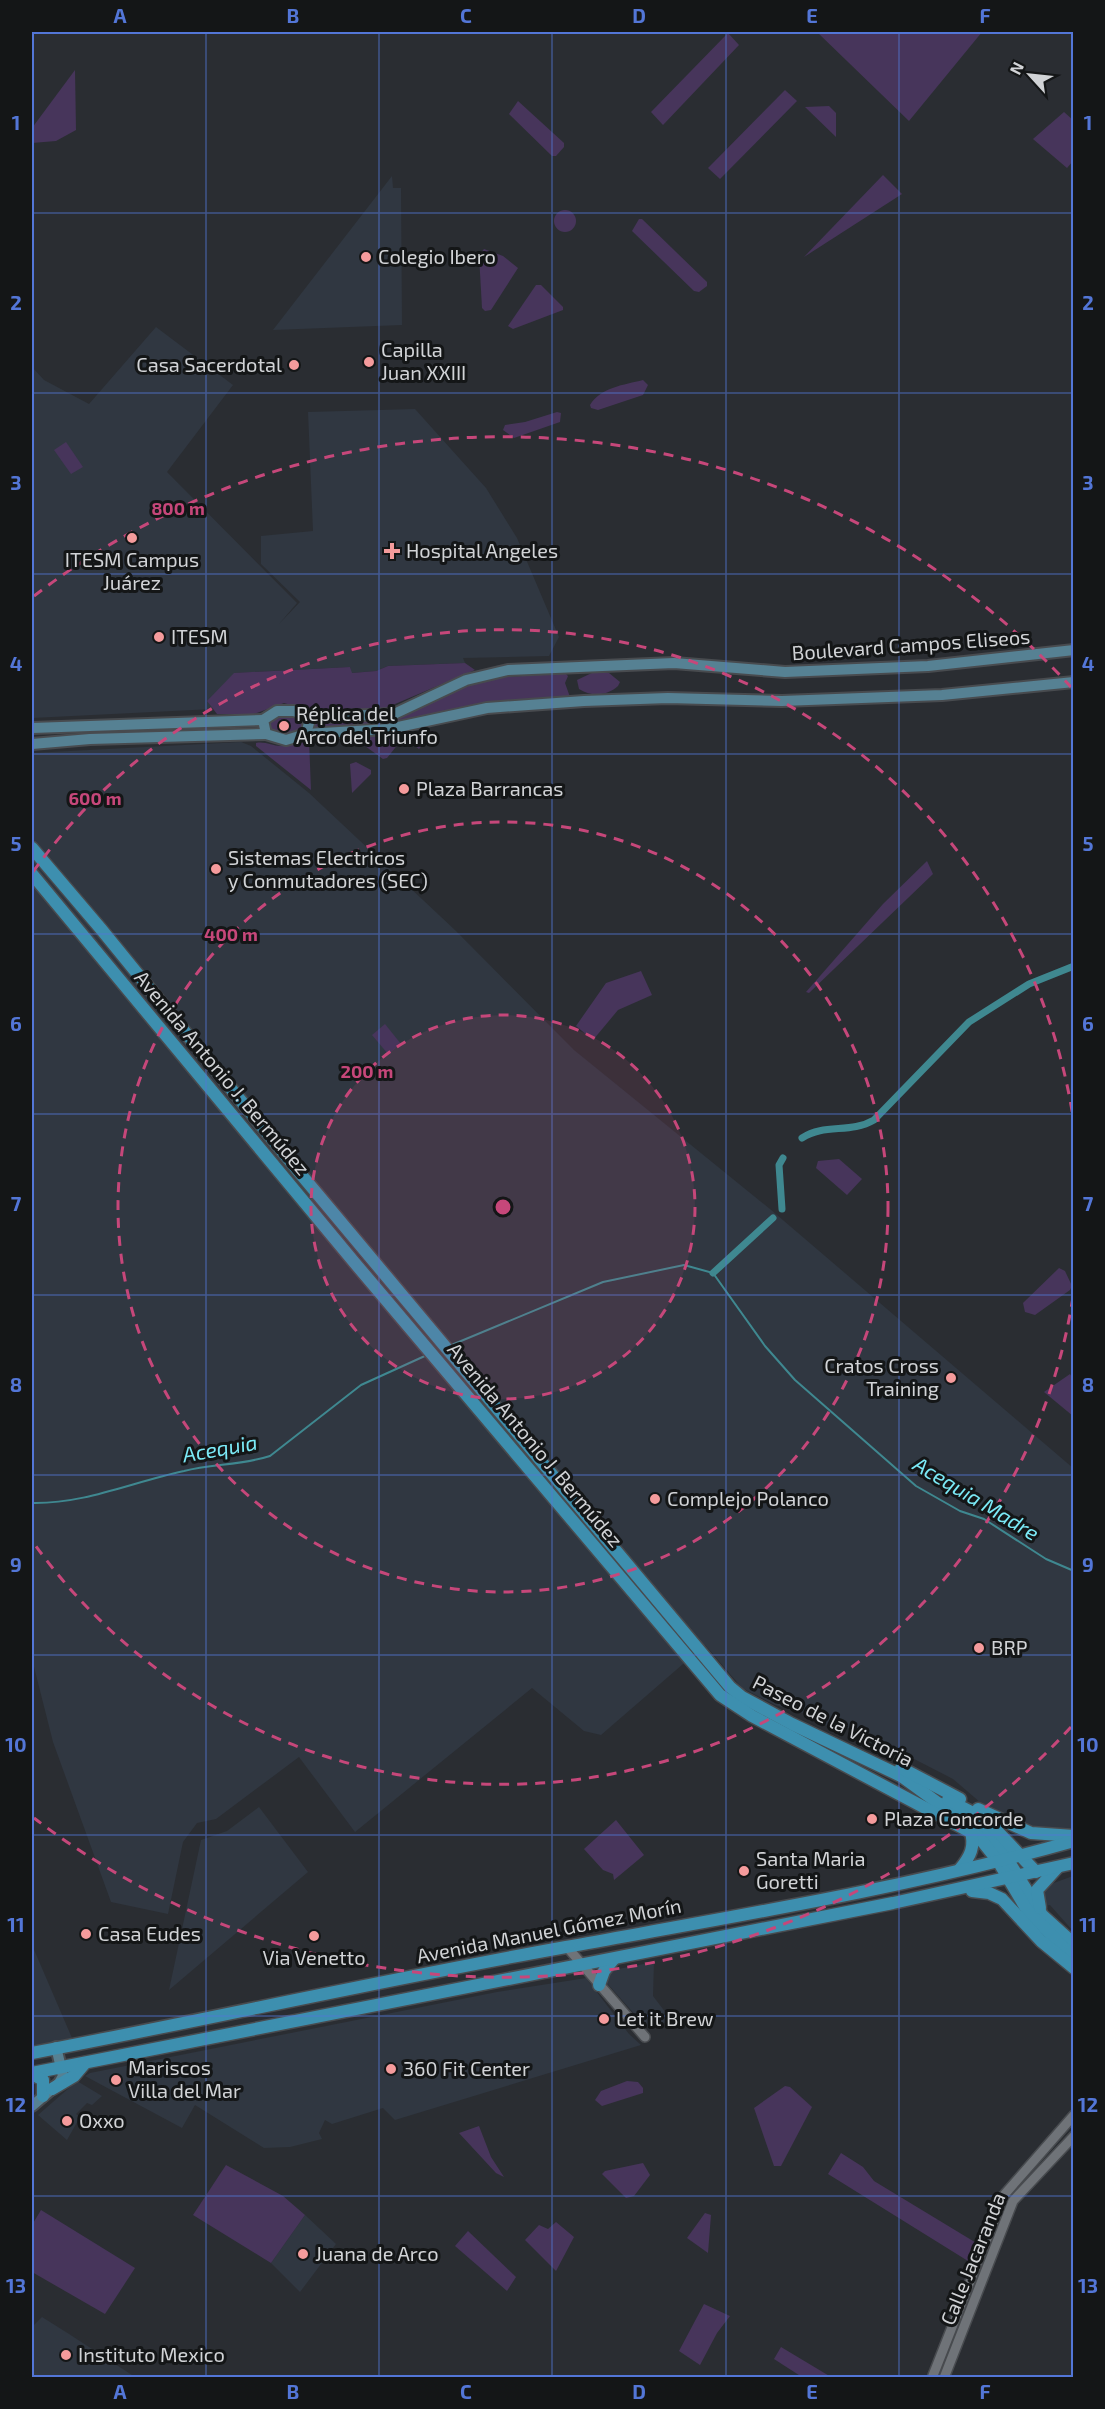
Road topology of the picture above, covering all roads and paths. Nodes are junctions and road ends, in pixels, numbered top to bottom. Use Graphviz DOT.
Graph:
graph roads {
  1 [pos="1074,650"];
  2 [pos="1074,682"];
  3 [pos="305,715"];
  4 [pos="263,720"];
  5 [pos="79,726"];
  6 [pos="32,728"];
  7 [pos="266,734"];
  8 [pos="306,734"];
  9 [pos="79,739"];
  10 [pos="32,744"];
  11 [pos="32,848"];
  12 [pos="32,874"];
  13 [pos="174,1019"];
  14 [pos="161,1029"];
  15 [pos="446,1346"];
  16 [pos="811,1747"];
  17 [pos="850,1750"];
  18 [pos="919,1790"];
  19 [pos="970,1830"];
  20 [pos="1074,1836"];
  21 [pos="1074,1841"];
  22 [pos="1008,1858"];
  23 [pos="1074,1863"];
  24 [pos="973,1866"];
  25 [pos="1057,1868"];
  26 [pos="960,1869"];
  27 [pos="1036,1872"];
  28 [pos="1008,1880"];
  29 [pos="953,1891"];
  30 [pos="801,1902"];
  31 [pos="771,1909"];
  32 [pos="1042,1915"];
  33 [pos="794,1923"];
  34 [pos="774,1926"];
  35 [pos="1074,1944"];
  36 [pos="567,1947"];
  37 [pos="1074,1959"];
  38 [pos="613,1960"];
  39 [pos="585,1965"];
  40 [pos="1074,1968"];
  41 [pos="599,1985"];
  42 [pos="355,1989"];
  43 [pos="332,1993"];
  44 [pos="350,2010"];
  45 [pos="329,2015"];
  46 [pos="645,2037"];
  47 [pos="56,2048"];
  48 [pos="32,2053"];
  49 [pos="86,2063"];
  50 [pos="62,2068"];
  51 [pos="32,2073"];
  52 [pos="48,2093"];
  53 [pos="32,2106"];
  54 [pos="1074,2115"];
  55 [pos="1074,2136"];
  56 [pos="932,2378"];
  57 [pos="944,2378"];
  1 -- 3 [label="main road, Boulevard Campos Eliseos"];
  2 -- 8 [label="main road"];
  3 -- 4 [label="main road"];
  3 -- 8 [label="main road"];
  4 -- 5 [label="main road"];
  4 -- 7 [label="main road"];
  5 -- 6 [label="main road"];
  5 -- 9 [label="main road"];
  7 -- 8 [label="main road"];
  7 -- 9 [label="main road"];
  9 -- 10 [label="main road"];
  11 -- 13 [label="main road, Avenida Antonio J. Bermúdez"];
  12 -- 14 [label="main road, Avenida Antonio J. Bermúdez"];
  13 -- 14 [label="main road"];
  13 -- 15 [label="main road, Avenida Antonio J. Bermúdez"];
  14 -- 16 [label="main road, Avenida Antonio J. Bermúdez"];
  15 -- 17 [label="main road, Paseo de la Victoria"];
  16 -- 18 [label="main road"];
  16 -- 19 [label="main road, Avenida Antonio J. Bermúdez"];
  17 -- 18 [label="main road, Paseo de la Victoria"];
  17 -- 20 [label="main road"];
  18 -- 22 [label="main road"];
  19 -- 22 [label="main road, Avenida Antonio J. Bermúdez"];
  19 -- 26 [label="main road"];
  21 -- 22 [label="main road, Avenida Manuel Gómez Morín"];
  22 -- 24 [label="main road, Avenida Manuel Gómez Morín"];
  22 -- 27 [label="main road"];
  22 -- 28 [label="main road, Avenida Antonio J. Bermúdez"];
  23 -- 25 [label="main road, Avenida Manuel Gómez Morín"];
  24 -- 26 [label="main road, Avenida Manuel Gómez Morín"];
  24 -- 28 [label="main road"];
  25 -- 27 [label="main road, Avenida Manuel Gómez Morín"];
  25 -- 32 [label="main road"];
  26 -- 30 [label="main road, Avenida Manuel Gómez Morín"];
  27 -- 28 [label="main road, Avenida Manuel Gómez Morín"];
  28 -- 29 [label="main road, Avenida Manuel Gómez Morín"];
  28 -- 32 [label="main road"];
  28 -- 37 [label="main road"];
  29 -- 33 [label="main road, Avenida Manuel Gómez Morín"];
  29 -- 40 [label="main road"];
  30 -- 31 [label="main road, Avenida Manuel Gómez Morín"];
  30 -- 33 [label="main road"];
  31 -- 34 [label="main road"];
  31 -- 36 [label="main road, Avenida Manuel Gómez Morín"];
  32 -- 35 [label="main road"];
  33 -- 34 [label="main road, Avenida Manuel Gómez Morín"];
  34 -- 38 [label="main road, Avenida Manuel Gómez Morín"];
  36 -- 39 [label="street"];
  36 -- 42 [label="main road, Avenida Manuel Gómez Morín"];
  38 -- 39 [label="main road, Avenida Manuel Gómez Morín"];
  38 -- 41 [label="main road"];
  39 -- 41 [label="street"];
  39 -- 44 [label="main road, Avenida Manuel Gómez Morín"];
  41 -- 46 [label="street"];
  42 -- 43 [label="main road, Avenida Manuel Gómez Morín"];
  42 -- 44 [label="main road"];
  43 -- 45 [label="main road"];
  43 -- 47 [label="main road, Avenida Manuel Gómez Morín"];
  44 -- 45 [label="main road, Avenida Manuel Gómez Morín"];
  45 -- 49 [label="main road, Avenida Manuel Gómez Morín"];
  47 -- 48 [label="main road, Avenida Manuel Gómez Morín"];
  47 -- 50 [label="main road"];
  49 -- 50 [label="main road, Avenida Manuel Gómez Morín"];
  49 -- 52 [label="main road"];
  50 -- 51 [label="main road, Avenida Manuel Gómez Morín"];
  50 -- 52 [label="main road"];
  51 -- 52 [label="main road"];
  52 -- 53 [label="main road"];
  54 -- 56 [label="street"];
  55 -- 57 [label="street, Calle Jacaranda"];
}
